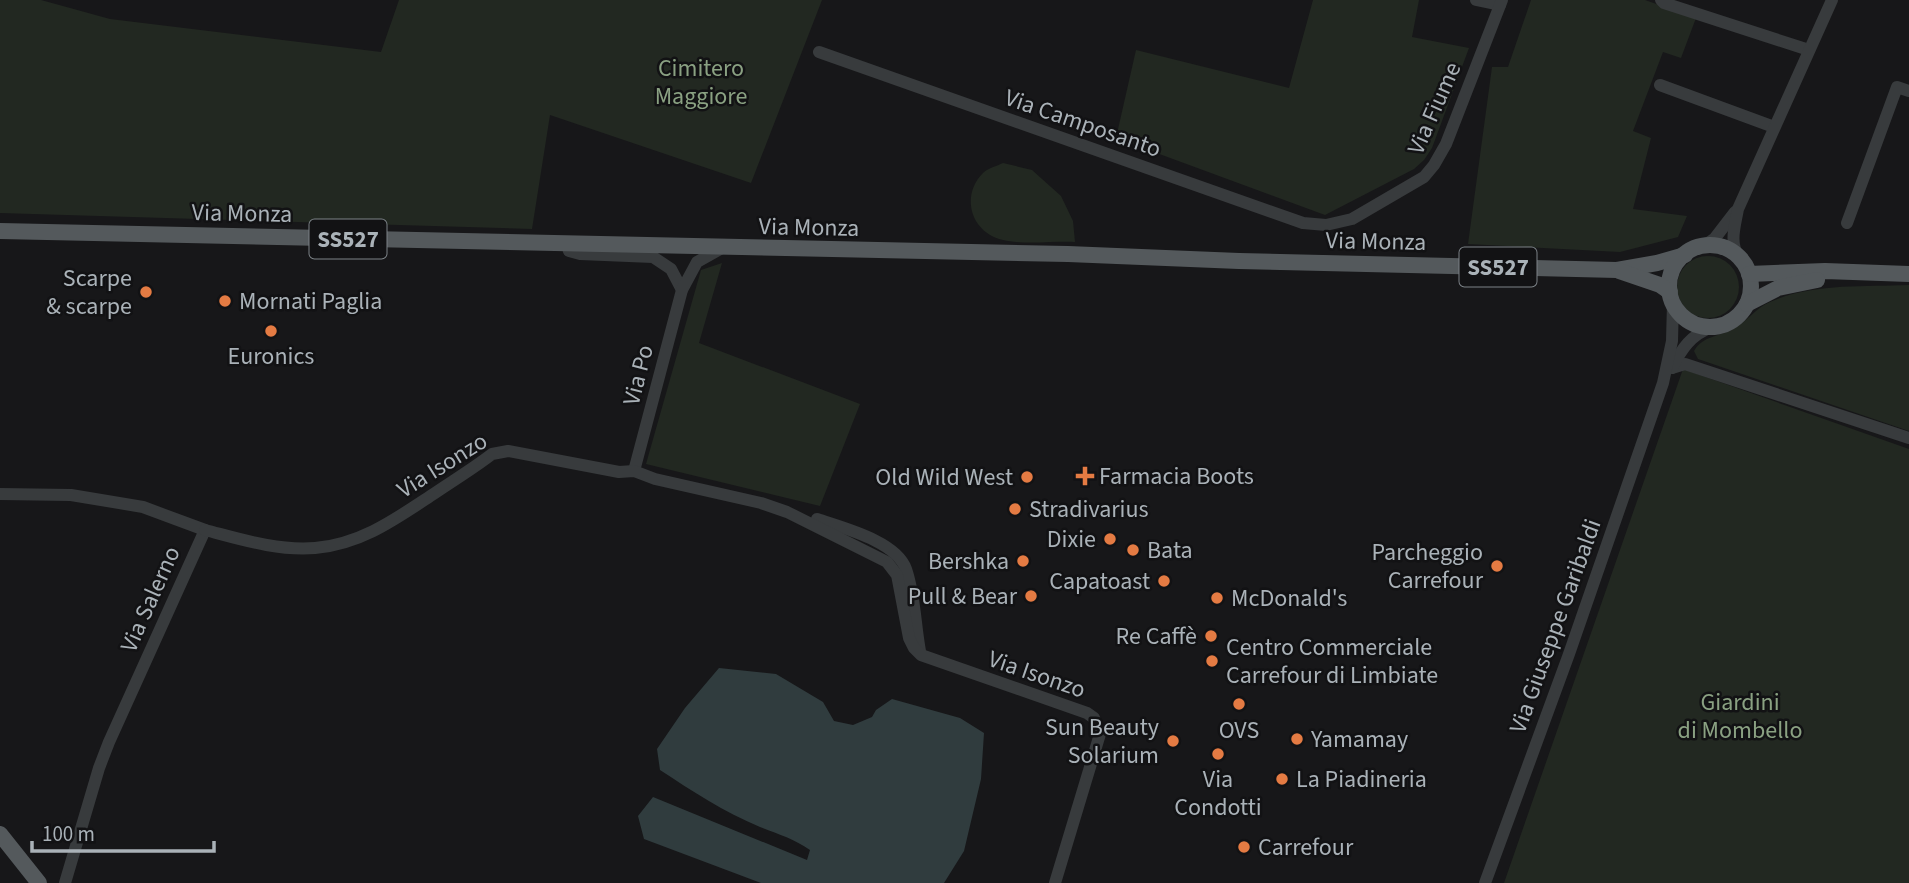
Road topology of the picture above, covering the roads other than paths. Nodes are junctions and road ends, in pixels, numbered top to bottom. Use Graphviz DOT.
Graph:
graph roads {
  1 [pos="1476,0"];
  2 [pos="1661,0"];
  3 [pos="1832,0"];
  4 [pos="1501,3"];
  5 [pos="1809,50"];
  6 [pos="819,52"];
  7 [pos="1660,85"];
  8 [pos="1909,91"];
  9 [pos="1774,127"];
  10 [pos="1738,209"];
  11 [pos="1847,223"];
  12 [pos="1335,224"];
  13 [pos="0,231"];
  14 [pos="567,245"];
  15 [pos="1704,246"];
  16 [pos="722,248"];
  17 [pos="1685,255"];
  18 [pos="1739,257"];
  19 [pos="1617,270"];
  20 [pos="1875,273"];
  21 [pos="1749,274"];
  22 [pos="1909,274"];
  23 [pos="682,290"];
  24 [pos="1671,297"];
  25 [pos="1747,304"];
  26 [pos="1712,327"];
  27 [pos="1672,368"];
  28 [pos="1663,383"];
  29 [pos="1909,438"];
  30 [pos="634,471"];
  31 [pos="0,494"];
  32 [pos="205,530"];
  33 [pos="0,834"];
  34 [pos="39,883"];
  35 [pos="65,883"];
  36 [pos="1055,883"];
  37 [pos="1485,883"];
  1 -- 4 [label="street"];
  2 -- 5 [label="street"];
  3 -- 5 [label="street"];
  4 -- 12 [label="street, Via Fiume"];
  5 -- 9 [label="street"];
  6 -- 12 [label="street, Via Camposanto"];
  7 -- 9 [label="street"];
  8 -- 11 [label="street"];
  9 -- 10 [label="street"];
  10 -- 15 [label="street"];
  10 -- 18 [label="street"];
  13 -- 14 [label="main road, Via Monza / SS527"];
  14 -- 16 [label="main road, Via Monza / SS527"];
  14 -- 23 [label="street"];
  15 -- 17 [label="main road"];
  15 -- 18 [label="main road"];
  16 -- 19 [label="main road, Via Monza / SS527"];
  16 -- 23 [label="street, Via Po"];
  17 -- 19 [label="main road, Via Monza / SS527"];
  17 -- 24 [label="main road"];
  18 -- 21 [label="main road"];
  19 -- 24 [label="main road, Via Monza / SS527"];
  20 -- 21 [label="main road"];
  20 -- 22 [label="main road"];
  20 -- 25 [label="main road"];
  21 -- 25 [label="main road"];
  23 -- 30 [label="street, Via Po"];
  24 -- 26 [label="main road"];
  24 -- 28 [label="street, Via Giuseppe Garibaldi"];
  25 -- 26 [label="main road"];
  26 -- 27 [label="street, Via Giuseppe Garibaldi"];
  27 -- 28 [label="street, Via Giuseppe Garibaldi"];
  27 -- 29 [label="street"];
  28 -- 37 [label="street, Via Giuseppe Garibaldi"];
  30 -- 32 [label="street, Via Isonzo"];
  30 -- 36 [label="street, Via Isonzo"];
  31 -- 32 [label="street, Via Salerno"];
  32 -- 35 [label="street, Via Salerno"];
  33 -- 34 [label="main road"];
}
